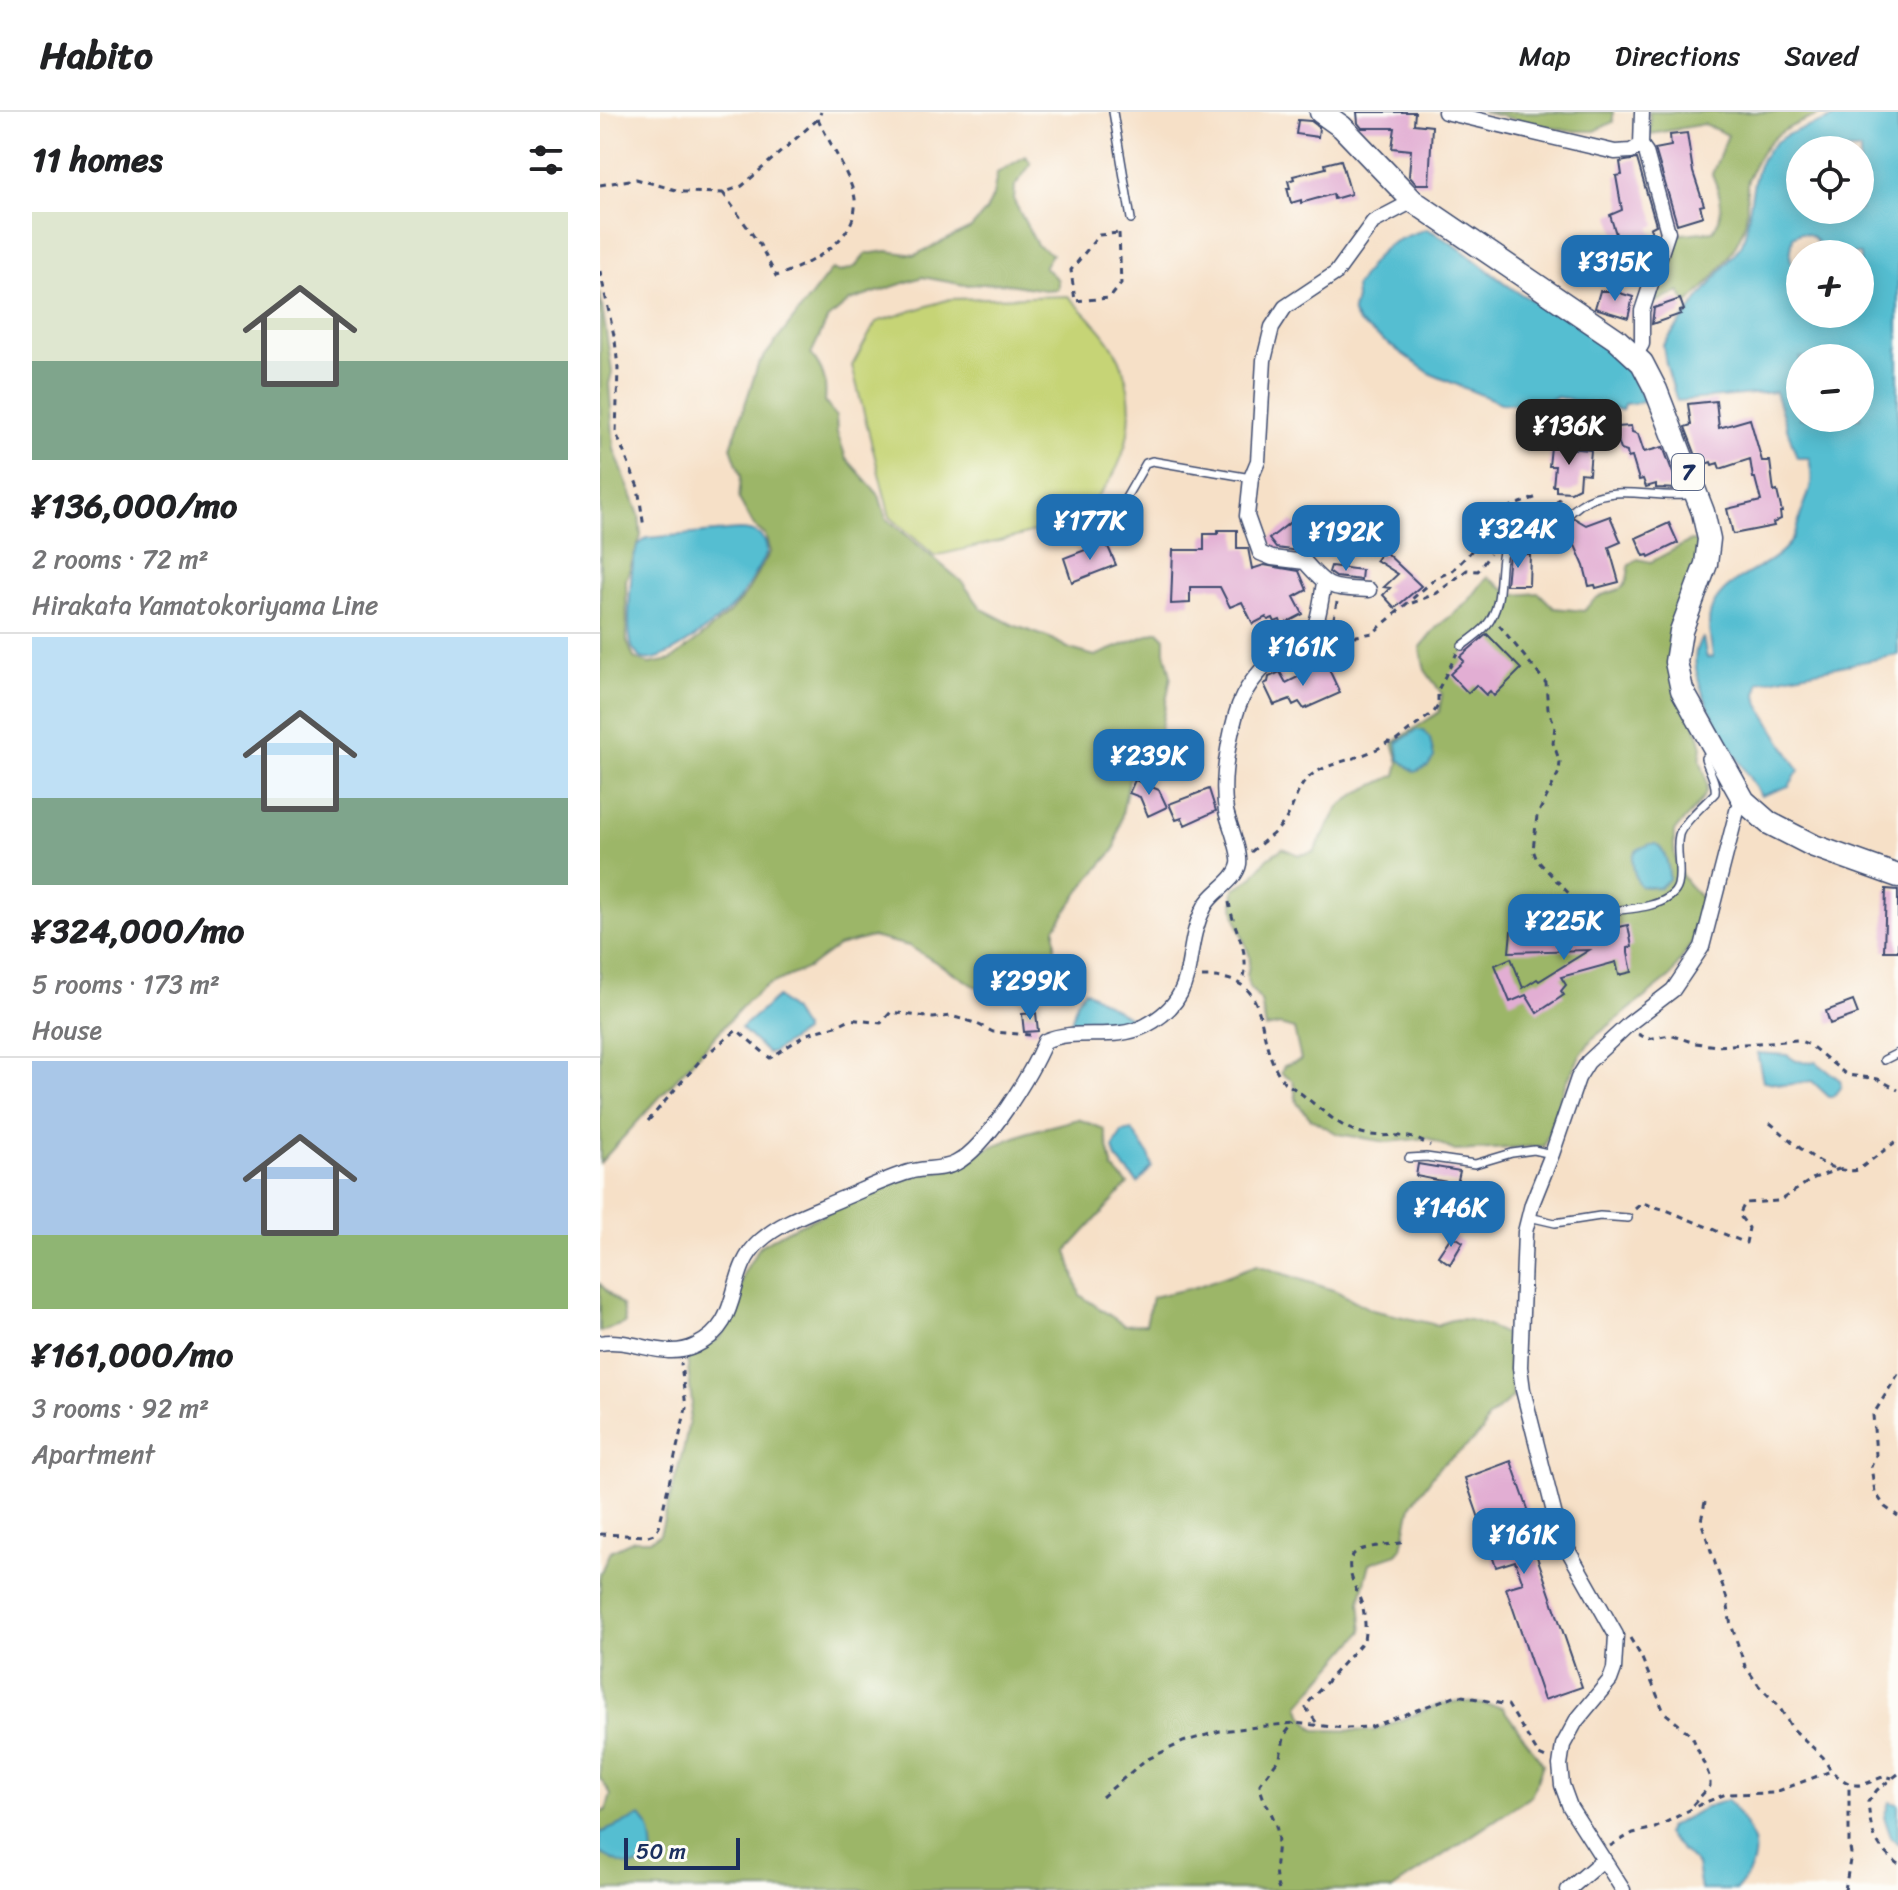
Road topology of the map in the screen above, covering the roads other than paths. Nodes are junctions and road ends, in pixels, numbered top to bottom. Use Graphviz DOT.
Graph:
graph roads {
  1 [pos="1113,112"];
  2 [pos="1322,112"];
  3 [pos="1445,112"];
  4 [pos="1642,112"];
  5 [pos="1641,145"];
  6 [pos="1413,201"];
  7 [pos="1131,219"];
  8 [pos="1635,356"];
  9 [pos="1251,478"];
  10 [pos="1696,494"];
  11 [pos="1109,527"];
  12 [pos="1330,586"];
  13 [pos="1369,590"];
  14 [pos="1462,646"];
  15 [pos="1714,748"];
  16 [pos="1744,801"];
  17 [pos="1898,876"];
  18 [pos="1534,930"];
  19 [pos="1898,1053"];
  20 [pos="1884,1060"];
  21 [pos="1552,1154"];
  22 [pos="1409,1158"];
  23 [pos="1529,1217"];
  24 [pos="1628,1218"];
  25 [pos="600,1343"];
  26 [pos="1602,1855"];
  27 [pos="1568,1890"];
  28 [pos="1623,1890"];
  1 -- 7 [label="lane"];
  2 -- 6 [label="main road, 7"];
  3 -- 5 [label="street"];
  4 -- 5 [label="street"];
  5 -- 8 [label="street"];
  6 -- 8 [label="main road, 7"];
  6 -- 9 [label="street"];
  8 -- 10 [label="main road, 7"];
  9 -- 11 [label="lane"];
  9 -- 12 [label="street"];
  10 -- 14 [label="lane"];
  10 -- 15 [label="main road, 7"];
  12 -- 13 [label="street"];
  12 -- 25 [label="street"];
  15 -- 16 [label="main road, 7"];
  15 -- 18 [label="lane"];
  16 -- 17 [label="main road, 7"];
  16 -- 21 [label="street"];
  19 -- 20 [label="lane"];
  21 -- 22 [label="lane"];
  21 -- 23 [label="street"];
  23 -- 24 [label="lane"];
  23 -- 26 [label="street"];
  26 -- 27 [label="street"];
  26 -- 28 [label="street"];
}
